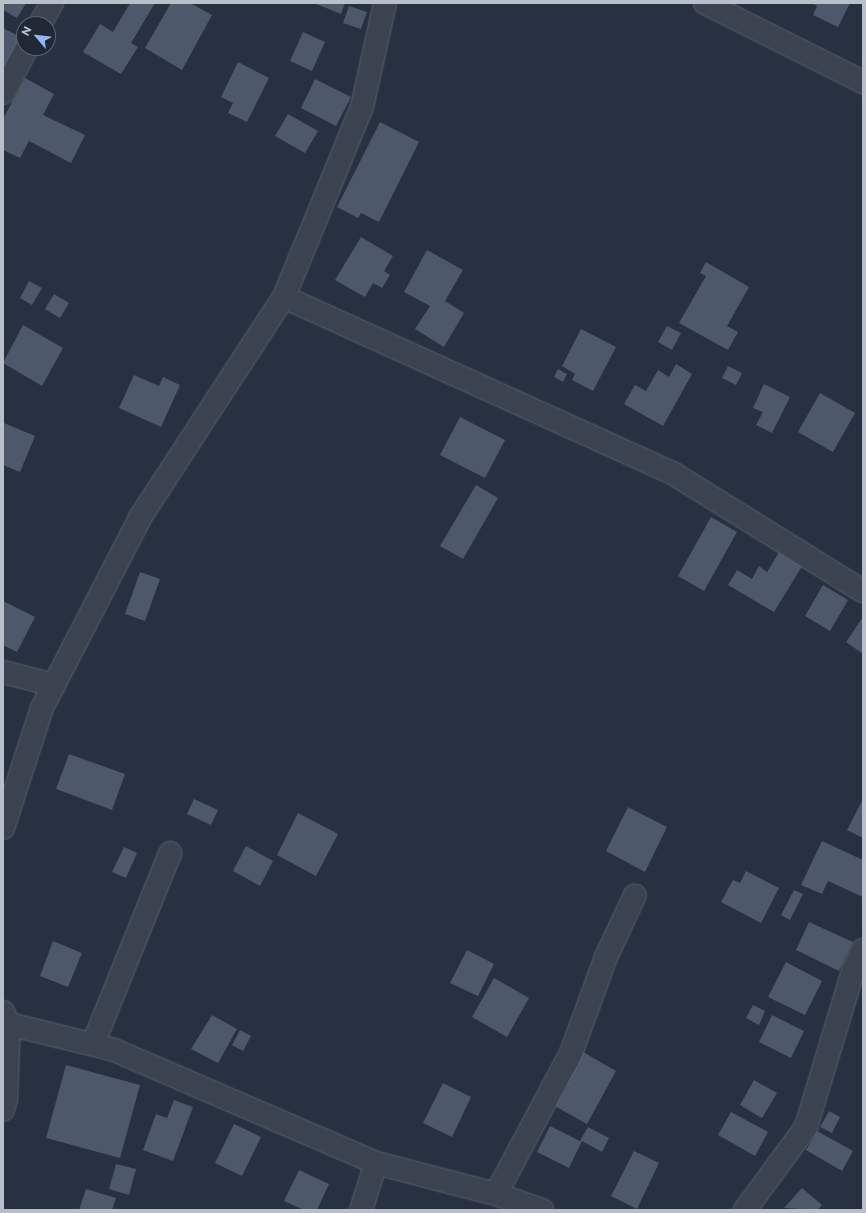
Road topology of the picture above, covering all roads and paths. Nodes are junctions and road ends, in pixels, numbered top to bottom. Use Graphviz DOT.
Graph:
graph roads {
  1 [pos="52,3"];
  2 [pos="384,3"];
  3 [pos="705,3"];
  4 [pos="45,16"];
  5 [pos="23,56"];
  6 [pos="863,82"];
  7 [pos="3,93"];
  8 [pos="284,297"];
  9 [pos="863,591"];
  10 [pos="3,672"];
  11 [pos="54,685"];
  12 [pos="3,828"];
  13 [pos="170,853"];
  14 [pos="635,895"];
  15 [pos="863,950"];
  16 [pos="6,1018"];
  17 [pos="93,1044"];
  18 [pos="3,1110"];
  19 [pos="376,1163"];
  20 [pos="496,1194"];
  21 [pos="361,1210"];
  22 [pos="542,1210"];
  23 [pos="745,1210"];
  1 -- 4 [label="street"];
  2 -- 8 [label="street"];
  3 -- 6 [label="street"];
  5 -- 7 [label="street"];
  8 -- 9 [label="street"];
  8 -- 11 [label="street"];
  10 -- 11 [label="street"];
  11 -- 12 [label="street"];
  13 -- 17 [label="street"];
  14 -- 20 [label="street"];
  15 -- 23 [label="street"];
  16 -- 17 [label="street"];
  16 -- 18 [label="street"];
  17 -- 19 [label="street"];
  19 -- 20 [label="street"];
  19 -- 21 [label="street"];
  20 -- 22 [label="street"];
}
